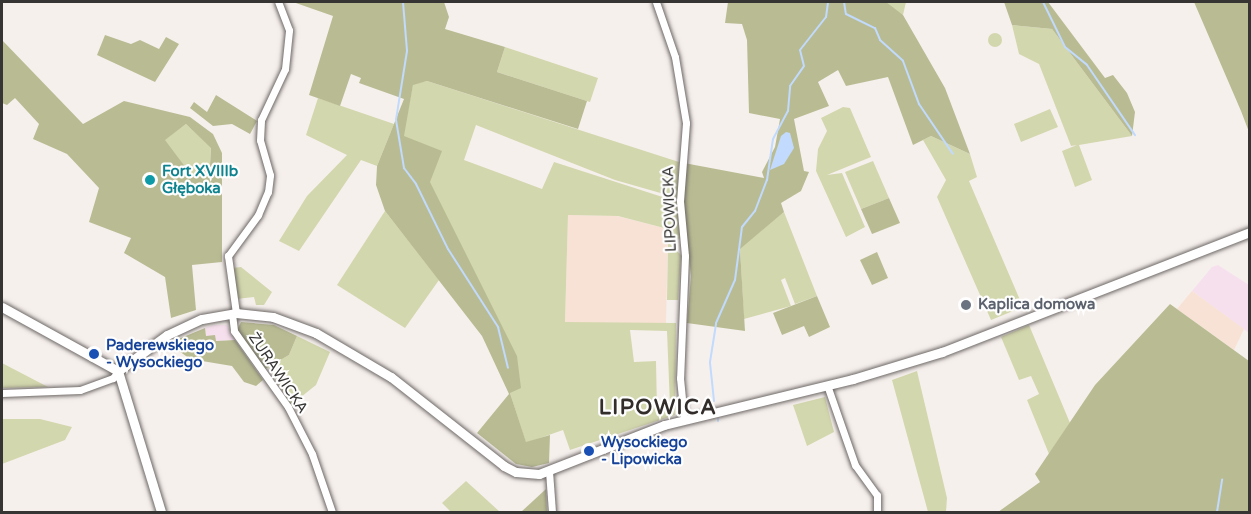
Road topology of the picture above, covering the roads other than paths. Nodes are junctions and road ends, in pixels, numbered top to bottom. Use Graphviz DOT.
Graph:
graph roads {
  1 [pos="278,2"];
  2 [pos="656,2"];
  3 [pos="1250,232"];
  4 [pos="2,307"];
  5 [pos="234,314"];
  6 [pos="118,371"];
  7 [pos="827,386"];
  8 [pos="2,393"];
  9 [pos="684,419"];
  10 [pos="549,471"];
  11 [pos="161,513"];
  12 [pos="332,513"];
  13 [pos="552,513"];
  14 [pos="877,513"];
  1 -- 5 [label="street, ŻURAWICKA"];
  2 -- 9 [label="street, LIPOWICKA"];
  3 -- 7 [label="street"];
  4 -- 6 [label="street"];
  5 -- 6 [label="street"];
  5 -- 10 [label="street"];
  5 -- 12 [label="street, ŻURAWICKA"];
  6 -- 8 [label="street"];
  6 -- 11 [label="street"];
  7 -- 9 [label="street"];
  7 -- 14 [label="street"];
  9 -- 10 [label="street"];
  10 -- 13 [label="street"];
}
